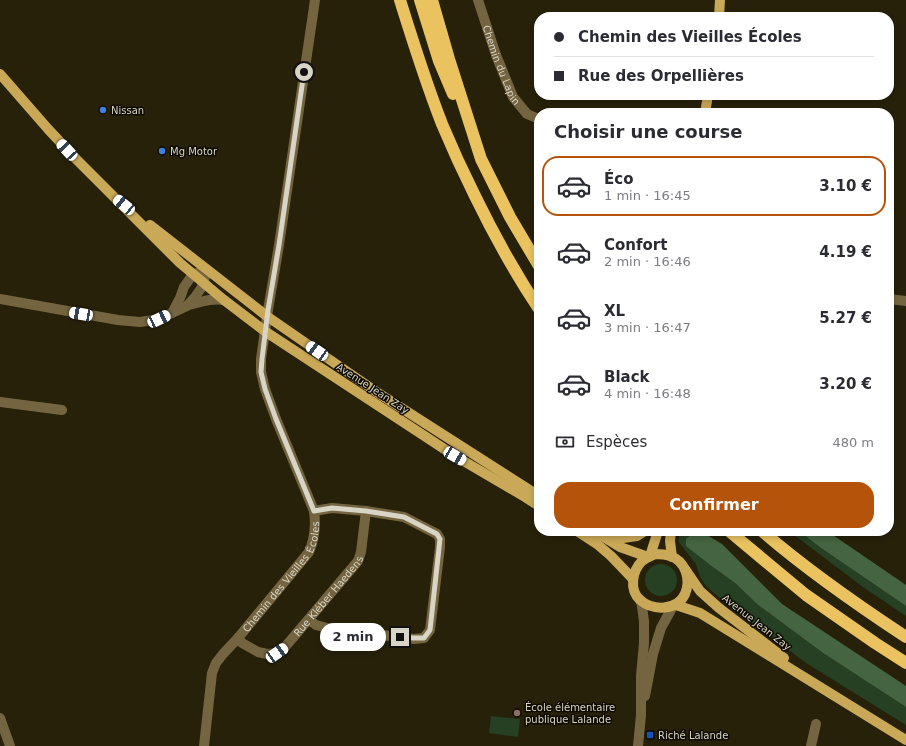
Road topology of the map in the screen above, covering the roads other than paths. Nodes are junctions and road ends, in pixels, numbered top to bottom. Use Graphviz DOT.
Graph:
graph roads {
  1 [pos="315,0"];
  2 [pos="400,0"];
  3 [pos="420,0"];
  4 [pos="432,0"];
  5 [pos="478,0"];
  6 [pos="720,0"];
  7 [pos="719,12"];
  8 [pos="0,74"];
  9 [pos="534,117"];
  10 [pos="481,159"];
  11 [pos="114,197"];
  12 [pos="534,258"];
  13 [pos="207,270"];
  14 [pos="193,274"];
  15 [pos="203,283"];
  16 [pos="0,299"];
  17 [pos="224,300"];
  18 [pos="894,300"];
  19 [pos="906,301"];
  20 [pos="534,302"];
  21 [pos="187,306"];
  22 [pos="172,312"];
  23 [pos="268,317"];
  24 [pos="266,332"];
  25 [pos="0,402"];
  26 [pos="62,410"];
  27 [pos="534,493"];
  28 [pos="534,503"];
  29 [pos="314,511"];
  30 [pos="366,511"];
  31 [pos="585,536"];
  32 [pos="602,536"];
  33 [pos="637,536"];
  34 [pos="656,536"];
  35 [pos="670,536"];
  36 [pos="736,536"];
  37 [pos="768,536"];
  38 [pos="609,540"];
  39 [pos="649,556"];
  40 [pos="672,557"];
  41 [pos="685,569"];
  42 [pos="633,579"];
  43 [pos="641,600"];
  44 [pos="675,605"];
  45 [pos="309,620"];
  46 [pos="906,637"];
  47 [pos="238,638"];
  48 [pos="906,663"];
  49 [pos="820,687"];
  50 [pos="641,715"];
  51 [pos="0,718"];
  52 [pos="816,724"];
  53 [pos="906,740"];
  54 [pos="10,746"];
  55 [pos="204,746"];
  56 [pos="638,746"];
  57 [pos="811,746"];
  1 -- 23 [label="street, Chemin des Vieilles Écoles"];
  2 -- 20 [label="highway"];
  3 -- 10 [label="highway"];
  4 -- 10 [label="highway"];
  5 -- 9 [label="street, Chemin du Lapin"];
  6 -- 7 [label="main road"];
  8 -- 11 [label="main road, Avenue Jean Zay"];
  10 -- 12 [label="highway"];
  11 -- 13 [label="main road, Avenue Jean Zay"];
  11 -- 14 [label="main road, Avenue Jean Zay"];
  13 -- 14 [label="street"];
  13 -- 15 [label="street"];
  13 -- 23 [label="main road, Avenue Jean Zay"];
  14 -- 15 [label="main road, Avenue Jean Zay"];
  14 -- 22 [label="street"];
  15 -- 17 [label="main road, Avenue Jean Zay"];
  15 -- 21 [label="street"];
  16 -- 22 [label="street"];
  17 -- 21 [label="street"];
  17 -- 24 [label="main road, Avenue Jean Zay"];
  18 -- 19 [label="street"];
  21 -- 22 [label="street"];
  23 -- 24 [label="street, Chemin des Vieilles Écoles"];
  23 -- 27 [label="main road, Avenue Jean Zay"];
  24 -- 28 [label="main road, Avenue Jean Zay"];
  24 -- 29 [label="street, Chemin des Vieilles Écoles"];
  25 -- 26 [label="street"];
  29 -- 30 [label="street"];
  29 -- 47 [label="street, Chemin des Vieilles Écoles"];
  30 -- 45 [label="street, Rue Kléber Haedens"];
  30 -- 45 [label="street"];
  31 -- 42 [label="main road"];
  32 -- 38 [label="main road"];
  33 -- 38 [label="main road"];
  34 -- 39 [label="main road"];
  35 -- 40 [label="main road"];
  36 -- 48 [label="highway"];
  37 -- 46 [label="highway"];
  38 -- 39 [label="main road"];
  39 -- 40 [label="main road"];
  39 -- 42 [label="main road"];
  40 -- 41 [label="main road"];
  41 -- 44 [label="main road"];
  41 -- 49 [label="main road, Avenue Jean Zay"];
  42 -- 43 [label="main road"];
  43 -- 44 [label="main road"];
  43 -- 50 [label="street"];
  44 -- 49 [label="main road, Avenue Jean Zay"];
  44 -- 50 [label="street"];
  45 -- 47 [label="street, Rue Kléber Haedens"];
  47 -- 55 [label="street, Chemin des Vieilles Écoles"];
  49 -- 53 [label="main road, Avenue Jean Zay"];
  50 -- 56 [label="street"];
  51 -- 54 [label="street"];
  52 -- 57 [label="street"];
}
